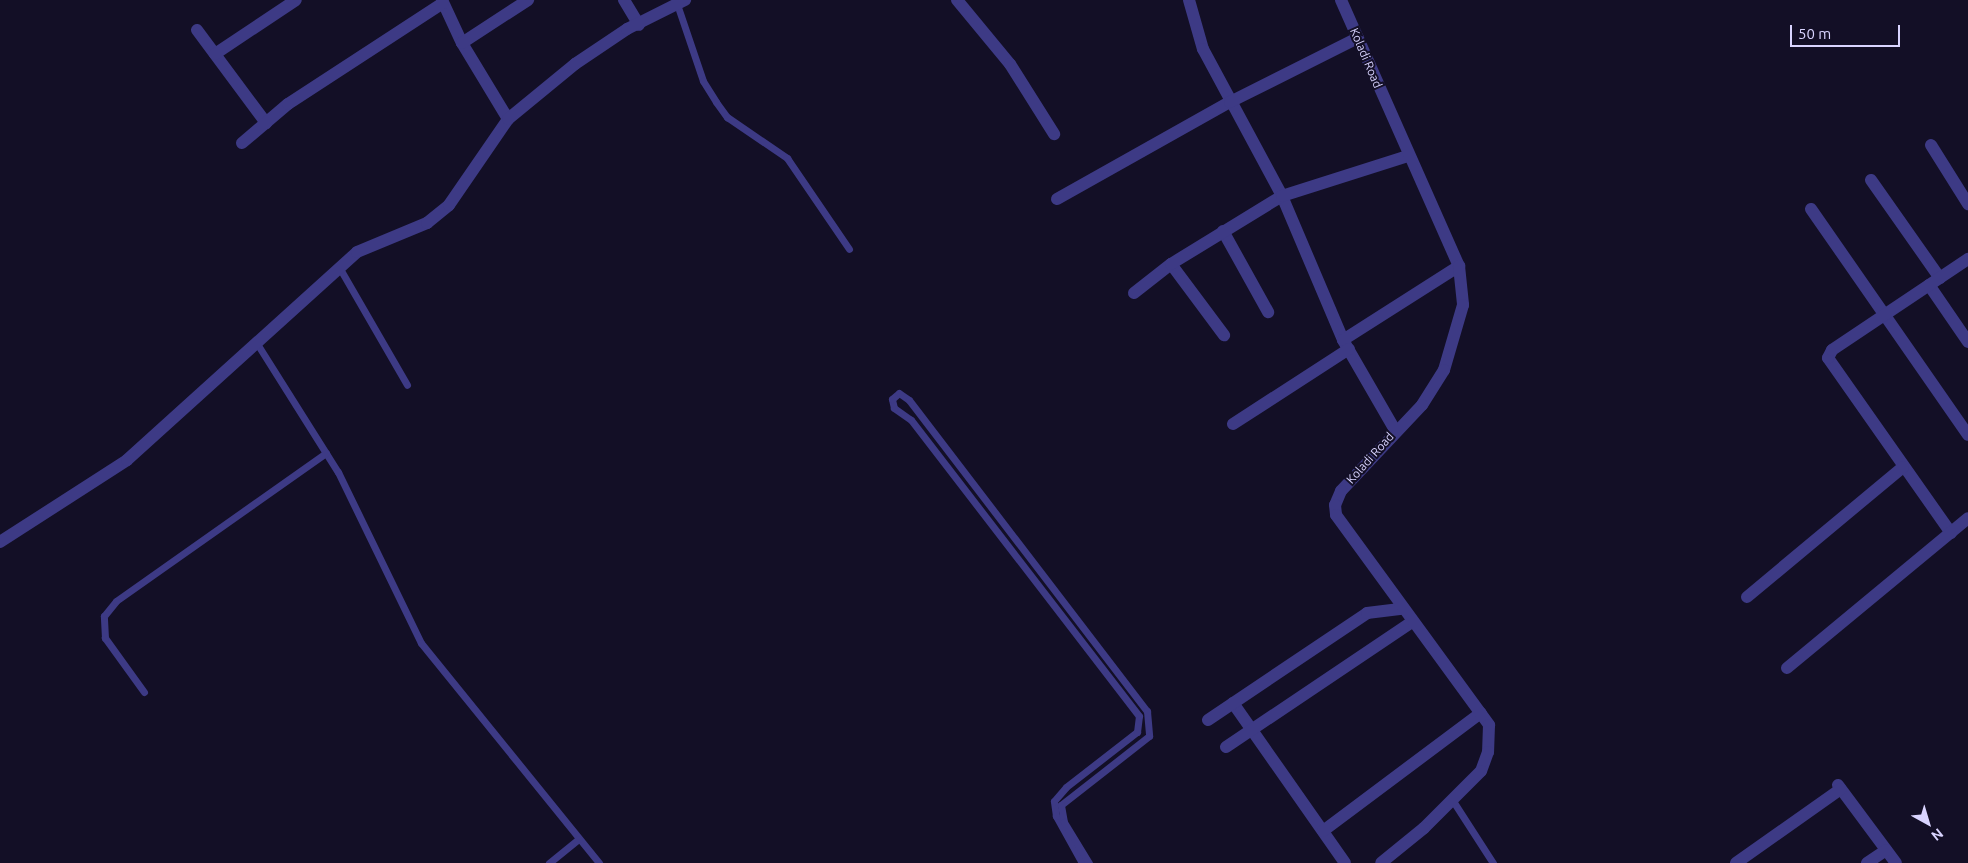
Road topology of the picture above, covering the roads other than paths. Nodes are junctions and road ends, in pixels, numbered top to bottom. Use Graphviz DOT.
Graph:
graph roads {
  1 [pos="296,0"];
  2 [pos="528,0"];
  3 [pos="624,0"];
  4 [pos="957,0"];
  5 [pos="1189,0"];
  6 [pos="1341,0"];
  7 [pos="443,1"];
  8 [pos="682,3"];
  9 [pos="640,25"];
  10 [pos="197,30"];
  11 [pos="1358,38"];
  12 [pos="462,43"];
  13 [pos="214,54"];
  14 [pos="1230,102"];
  15 [pos="508,118"];
  16 [pos="266,123"];
  17 [pos="1054,134"];
  18 [pos="242,143"];
  19 [pos="1931,145"];
  20 [pos="1408,156"];
  21 [pos="1871,180"];
  22 [pos="1282,196"];
  23 [pos="1057,199"];
  24 [pos="1968,204"];
  25 [pos="1811,209"];
  26 [pos="1223,231"];
  27 [pos="849,249"];
  28 [pos="1968,259"];
  29 [pos="1171,264"];
  30 [pos="1459,266"];
  31 [pos="339,267"];
  32 [pos="1935,282"];
  33 [pos="1134,293"];
  34 [pos="1268,312"];
  35 [pos="1885,315"];
  36 [pos="1224,335"];
  37 [pos="256,342"];
  38 [pos="1968,342"];
  39 [pos="1346,344"];
  40 [pos="407,385"];
  41 [pos="1233,424"];
  42 [pos="1395,430"];
  43 [pos="1968,435"];
  44 [pos="326,453"];
  45 [pos="1903,466"];
  46 [pos="1968,518"];
  47 [pos="1950,533"];
  48 [pos="0,542"];
  49 [pos="1747,597"];
  50 [pos="1402,609"];
  51 [pos="1412,622"];
  52 [pos="1787,668"];
  53 [pos="144,692"];
  54 [pos="1233,703"];
  55 [pos="1481,714"];
  56 [pos="1208,720"];
  57 [pos="1252,730"];
  58 [pos="1226,746"];
  59 [pos="1453,801"];
  60 [pos="1323,831"];
  61 [pos="579,839"];
  62 [pos="1886,850"];
  63 [pos="548,863"];
  64 [pos="599,863"];
  65 [pos="1082,863"];
  66 [pos="1089,863"];
  67 [pos="1345,863"];
  68 [pos="1381,863"];
  69 [pos="1494,863"];
  70 [pos="1736,863"];
  71 [pos="1867,863"];
  72 [pos="1896,863"];
  1 -- 13 [label="street"];
  2 -- 12 [label="street"];
  3 -- 9 [label="street"];
  4 -- 17 [label="street"];
  5 -- 14 [label="street"];
  6 -- 11 [label="street, Koladi Road"];
  7 -- 12 [label="street"];
  7 -- 16 [label="street"];
  8 -- 9 [label="street"];
  8 -- 27 [label="lane"];
  9 -- 15 [label="street"];
  10 -- 13 [label="street"];
  11 -- 14 [label="street"];
  11 -- 20 [label="street, Koladi Road"];
  12 -- 15 [label="street"];
  13 -- 16 [label="street"];
  14 -- 22 [label="street"];
  14 -- 23 [label="street"];
  15 -- 31 [label="street"];
  16 -- 18 [label="street"];
  19 -- 24 [label="street"];
  20 -- 22 [label="street"];
  20 -- 30 [label="street, Koladi Road"];
  21 -- 32 [label="street"];
  22 -- 26 [label="street"];
  22 -- 39 [label="street"];
  25 -- 35 [label="street"];
  26 -- 29 [label="street"];
  26 -- 34 [label="street"];
  28 -- 32 [label="street"];
  29 -- 33 [label="street"];
  29 -- 36 [label="street"];
  30 -- 39 [label="street"];
  30 -- 42 [label="street, Koladi Road"];
  31 -- 37 [label="street"];
  31 -- 40 [label="lane"];
  32 -- 35 [label="street"];
  32 -- 38 [label="street"];
  35 -- 43 [label="street"];
  35 -- 45 [label="street"];
  37 -- 44 [label="lane"];
  37 -- 48 [label="street"];
  39 -- 41 [label="street"];
  39 -- 42 [label="street"];
  42 -- 50 [label="street, Koladi Road"];
  44 -- 53 [label="lane"];
  44 -- 61 [label="lane"];
  45 -- 47 [label="street"];
  45 -- 49 [label="street"];
  46 -- 47 [label="street"];
  47 -- 52 [label="street"];
  50 -- 51 [label="street, Koladi Road"];
  50 -- 54 [label="street"];
  51 -- 55 [label="street, Koladi Road"];
  51 -- 57 [label="street"];
  54 -- 56 [label="street"];
  54 -- 57 [label="street"];
  55 -- 59 [label="street, Koladi Road"];
  55 -- 60 [label="street"];
  57 -- 58 [label="street"];
  57 -- 60 [label="street"];
  59 -- 68 [label="street, Koladi Road"];
  59 -- 69 [label="lane"];
  60 -- 67 [label="street"];
  61 -- 63 [label="lane"];
  61 -- 64 [label="lane"];
  62 -- 70 [label="street"];
  62 -- 71 [label="street"];
  62 -- 72 [label="street"];
  65 -- 66 [label="lane"];
}
